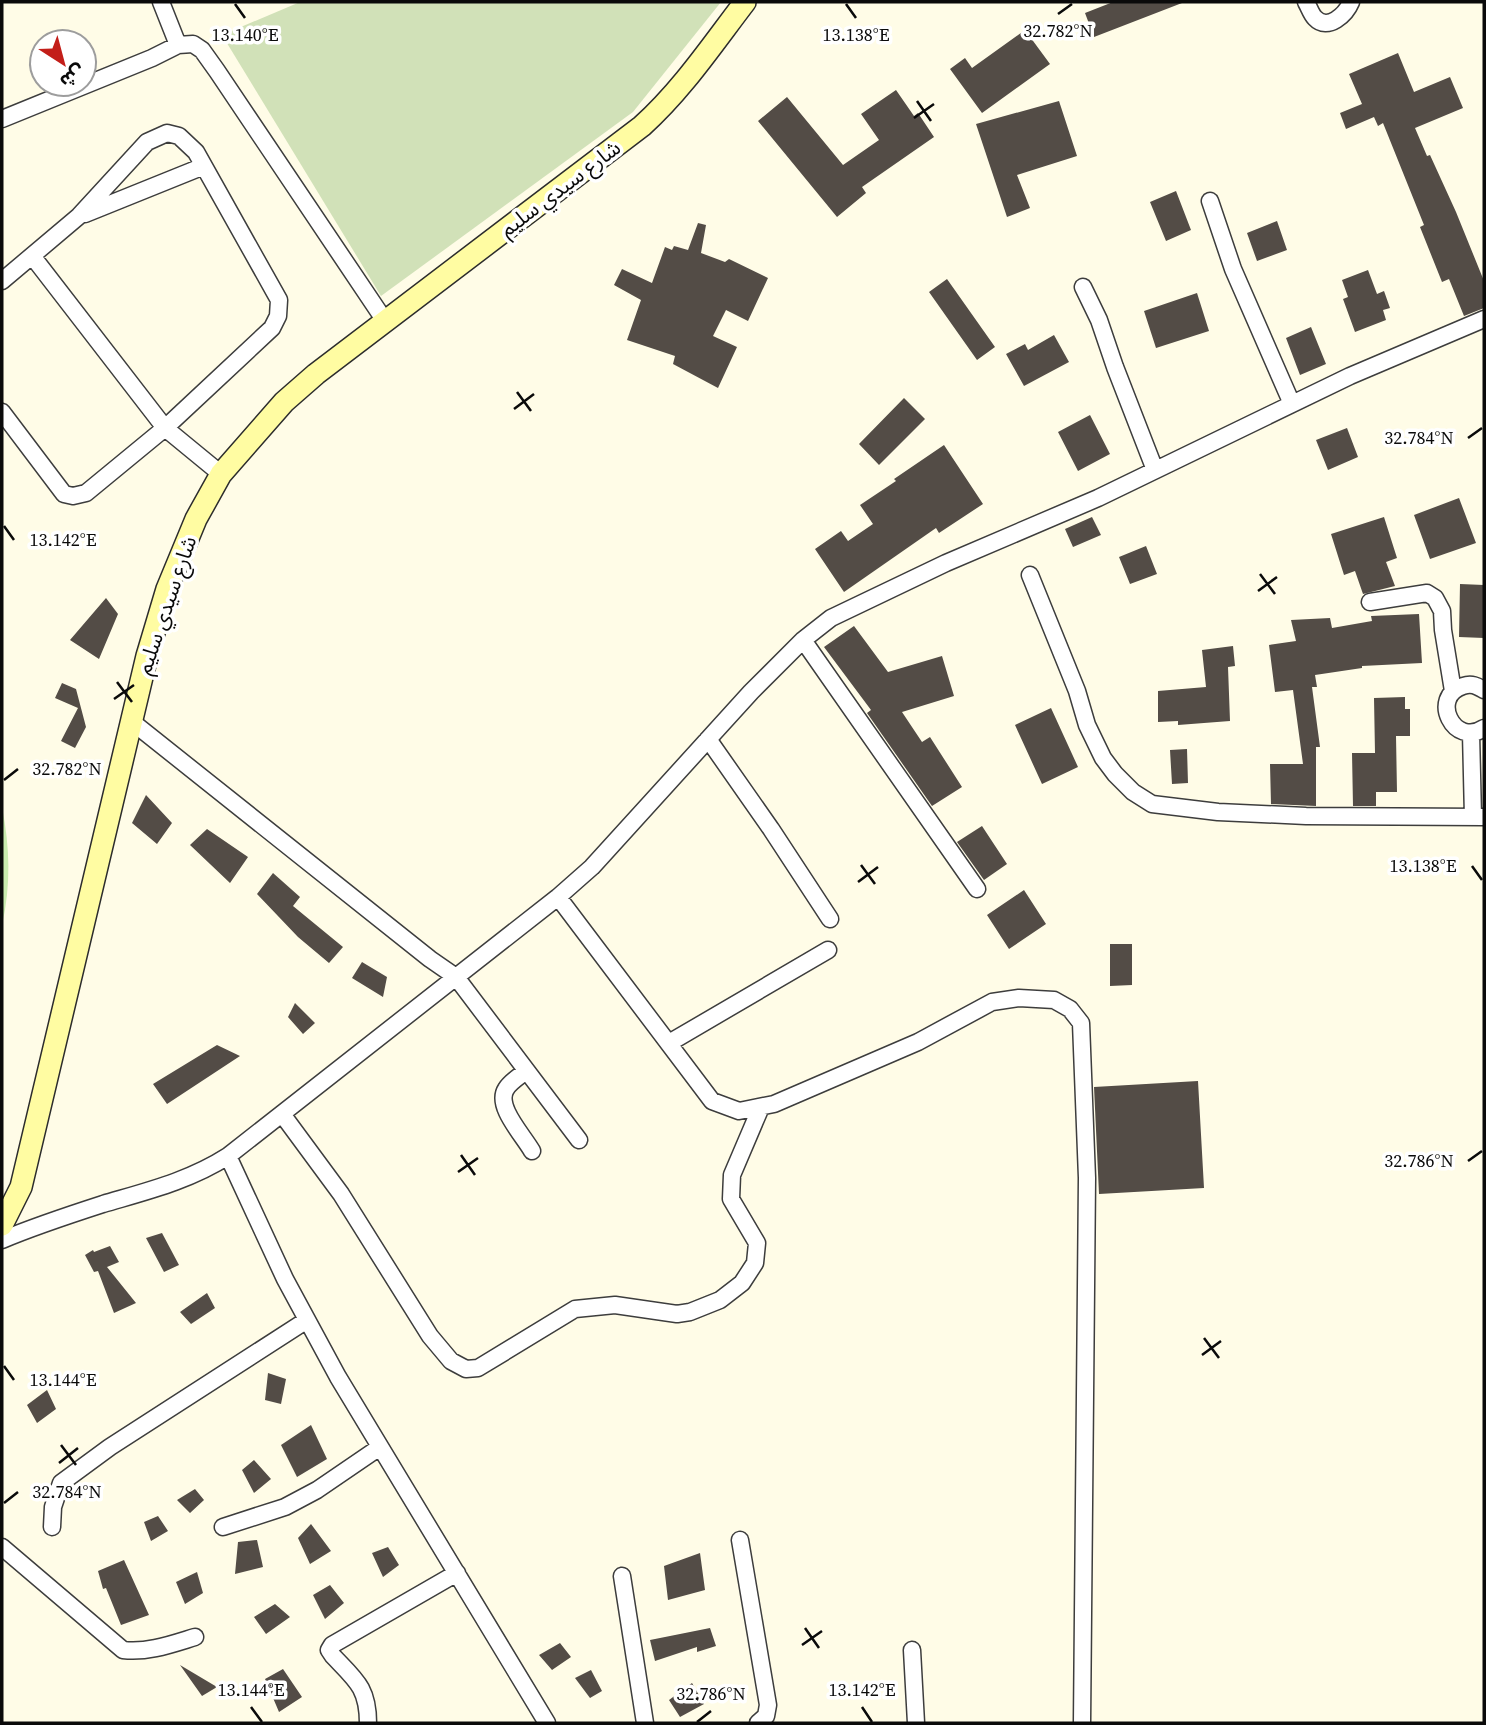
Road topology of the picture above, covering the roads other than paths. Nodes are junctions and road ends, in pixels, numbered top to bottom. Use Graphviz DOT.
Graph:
graph roads {
  1 [pos="161,2"];
  2 [pos="745,2"];
  3 [pos="1306,2"];
  4 [pos="1352,2"];
  5 [pos="178,45"];
  6 [pos="2,118"];
  7 [pos="204,166"];
  8 [pos="1210,201"];
  9 [pos="79,216"];
  10 [pos="33,257"];
  11 [pos="2,281"];
  12 [pos="1083,287"];
  13 [pos="1484,319"];
  14 [pos="385,321"];
  15 [pos="1292,404"];
  16 [pos="2,412"];
  17 [pos="165,428"];
  18 [pos="1155,470"];
  19 [pos="221,474"];
  20 [pos="1030,575"];
  21 [pos="1370,603"];
  22 [pos="803,640"];
  23 [pos="1484,690"];
  24 [pos="1453,691"];
  25 [pos="131,721"];
  26 [pos="1478,731"];
  27 [pos="708,739"];
  28 [pos="1479,817"];
  29 [pos="977,889"];
  30 [pos="558,897"];
  31 [pos="830,919"];
  32 [pos="828,950"];
  33 [pos="456,977"];
  34 [pos="668,1043"];
  35 [pos="526,1071"];
  36 [pos="761,1107"];
  37 [pos="282,1114"];
  38 [pos="579,1140"];
  39 [pos="532,1151"];
  40 [pos="228,1156"];
  41 [pos="2,1225"];
  42 [pos="2,1240"];
  43 [pos="307,1320"];
  44 [pos="380,1447"];
  45 [pos="52,1527"];
  46 [pos="223,1527"];
  47 [pos="740,1540"];
  48 [pos="2,1547"];
  49 [pos="457,1573"];
  50 [pos="622,1576"];
  51 [pos="195,1637"];
  52 [pos="912,1650"];
  53 [pos="368,1723"];
  54 [pos="547,1723"];
  55 [pos="645,1723"];
  56 [pos="758,1723"];
  57 [pos="916,1723"];
  58 [pos="1082,1723"];
  1 -- 5 [label="street"];
  2 -- 14 [label="main road, شارع سيدي سليم"];
  3 -- 4 [label="street"];
  5 -- 6 [label="street"];
  5 -- 14 [label="street"];
  7 -- 9 [label="street"];
  7 -- 9 [label="street"];
  7 -- 17 [label="street"];
  8 -- 15 [label="street"];
  9 -- 10 [label="street"];
  10 -- 11 [label="street"];
  10 -- 17 [label="street"];
  12 -- 18 [label="street"];
  13 -- 15 [label="street"];
  14 -- 19 [label="main road, شارع سيدي سليم"];
  15 -- 18 [label="street"];
  16 -- 17 [label="street"];
  17 -- 19 [label="street"];
  18 -- 22 [label="street"];
  19 -- 25 [label="main road, شارع سيدي سليم"];
  20 -- 28 [label="street"];
  21 -- 24 [label="street"];
  22 -- 27 [label="street"];
  22 -- 29 [label="street"];
  23 -- 24 [label="street"];
  24 -- 26 [label="street"];
  25 -- 33 [label="street"];
  25 -- 41 [label="main road, شارع سيدي سليم"];
  26 -- 28 [label="street"];
  27 -- 30 [label="street"];
  27 -- 31 [label="street"];
  30 -- 33 [label="street"];
  30 -- 34 [label="street"];
  32 -- 34 [label="street"];
  33 -- 35 [label="street"];
  33 -- 37 [label="street"];
  34 -- 36 [label="street"];
  35 -- 38 [label="street"];
  35 -- 39 [label="street"];
  36 -- 37 [label="street"];
  36 -- 58 [label="street"];
  37 -- 40 [label="street"];
  40 -- 42 [label="street"];
  40 -- 43 [label="street"];
  43 -- 44 [label="street"];
  43 -- 45 [label="street"];
  44 -- 46 [label="street"];
  44 -- 49 [label="street"];
  47 -- 56 [label="street"];
  48 -- 51 [label="street"];
  49 -- 53 [label="street"];
  49 -- 54 [label="street"];
  50 -- 55 [label="street"];
  52 -- 57 [label="street"];
}
